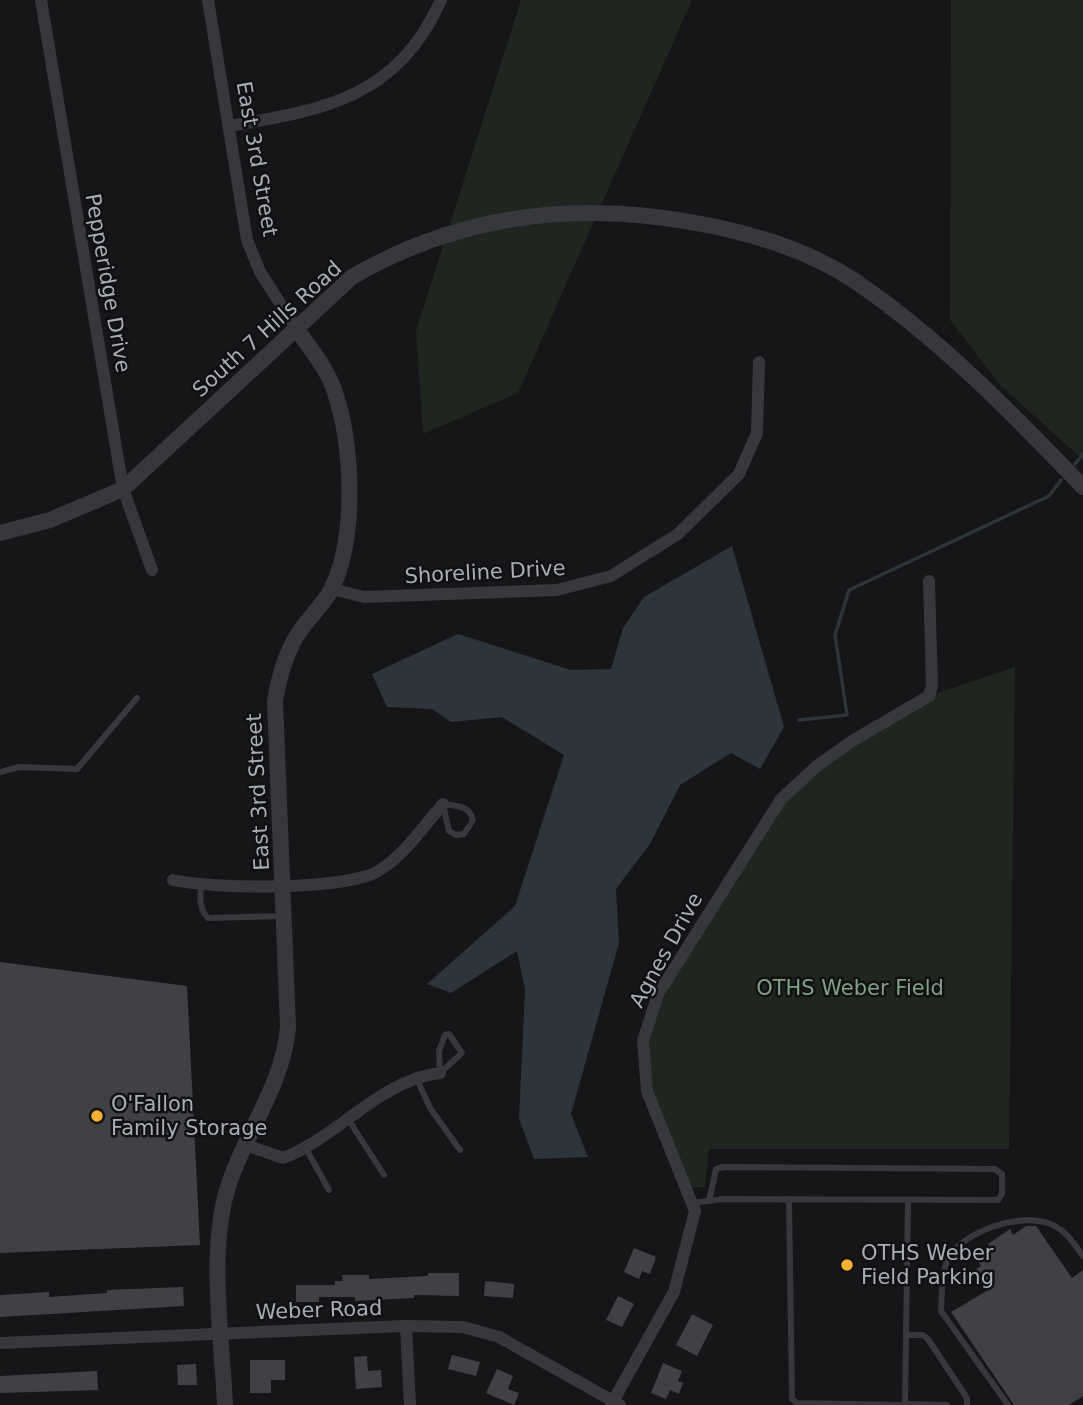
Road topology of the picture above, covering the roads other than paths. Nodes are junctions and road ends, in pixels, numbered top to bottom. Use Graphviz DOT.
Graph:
graph roads {
  1 [pos="41,0"];
  2 [pos="208,0"];
  3 [pos="441,0"];
  4 [pos="229,126"];
  5 [pos="296,328"];
  6 [pos="759,362"];
  7 [pos="1083,488"];
  8 [pos="123,489"];
  9 [pos="0,533"];
  10 [pos="152,570"];
  11 [pos="929,581"];
  12 [pos="332,589"];
  13 [pos="137,698"];
  14 [pos="0,772"];
  15 [pos="443,804"];
  16 [pos="173,880"];
  17 [pos="201,886"];
  18 [pos="284,886"];
  19 [pos="285,916"];
  20 [pos="440,1073"];
  21 [pos="415,1076"];
  22 [pos="348,1119"];
  23 [pos="246,1146"];
  24 [pos="305,1147"];
  25 [pos="460,1150"];
  26 [pos="384,1175"];
  27 [pos="329,1190"];
  28 [pos="789,1199"];
  29 [pos="908,1200"];
  30 [pos="709,1201"];
  31 [pos="693,1203"];
  32 [pos="1083,1256"];
  33 [pos="406,1326"];
  34 [pos="222,1333"];
  35 [pos="906,1335"];
  36 [pos="0,1343"];
  37 [pos="615,1404"];
  38 [pos="905,1404"];
  39 [pos="225,1405"];
  40 [pos="410,1405"];
  41 [pos="947,1405"];
  42 [pos="967,1405"];
  43 [pos="1008,1405"];
  1 -- 8 [label="street, Pepperidge Drive"];
  2 -- 4 [label="street, East 3rd Street"];
  3 -- 4 [label="street"];
  4 -- 5 [label="street, East 3rd Street"];
  5 -- 7 [label="street, South 7 Hills Road"];
  5 -- 8 [label="street, South 7 Hills Road"];
  5 -- 12 [label="street, East 3rd Street"];
  6 -- 12 [label="street, Shoreline Drive"];
  8 -- 9 [label="street, South 7 Hills Road"];
  8 -- 10 [label="street, Pepperidge Drive"];
  11 -- 31 [label="street, Agnes Drive"];
  12 -- 18 [label="street, East 3rd Street"];
  13 -- 14 [label="lane"];
  15 -- 15 [label="lane"];
  15 -- 18 [label="street"];
  16 -- 17 [label="street"];
  17 -- 18 [label="street"];
  17 -- 19 [label="lane"];
  18 -- 19 [label="street, East 3rd Street"];
  19 -- 23 [label="street, East 3rd Street"];
  20 -- 20 [label="lane"];
  20 -- 21 [label="street"];
  21 -- 22 [label="street"];
  21 -- 25 [label="lane"];
  22 -- 24 [label="street"];
  22 -- 26 [label="lane"];
  23 -- 24 [label="street"];
  23 -- 34 [label="street, East 3rd Street"];
  24 -- 27 [label="lane"];
  28 -- 29 [label="lane"];
  28 -- 30 [label="lane"];
  28 -- 38 [label="lane"];
  29 -- 30 [label="lane"];
  29 -- 35 [label="lane"];
  30 -- 31 [label="lane"];
  31 -- 37 [label="street, Agnes Drive"];
  32 -- 43 [label="lane"];
  33 -- 34 [label="street, Weber Road"];
  33 -- 37 [label="street, Weber Road"];
  33 -- 40 [label="street"];
  34 -- 36 [label="street, Weber Road"];
  34 -- 39 [label="street, East 3rd Street"];
  35 -- 38 [label="lane"];
  35 -- 42 [label="lane"];
  38 -- 41 [label="lane"];
}
